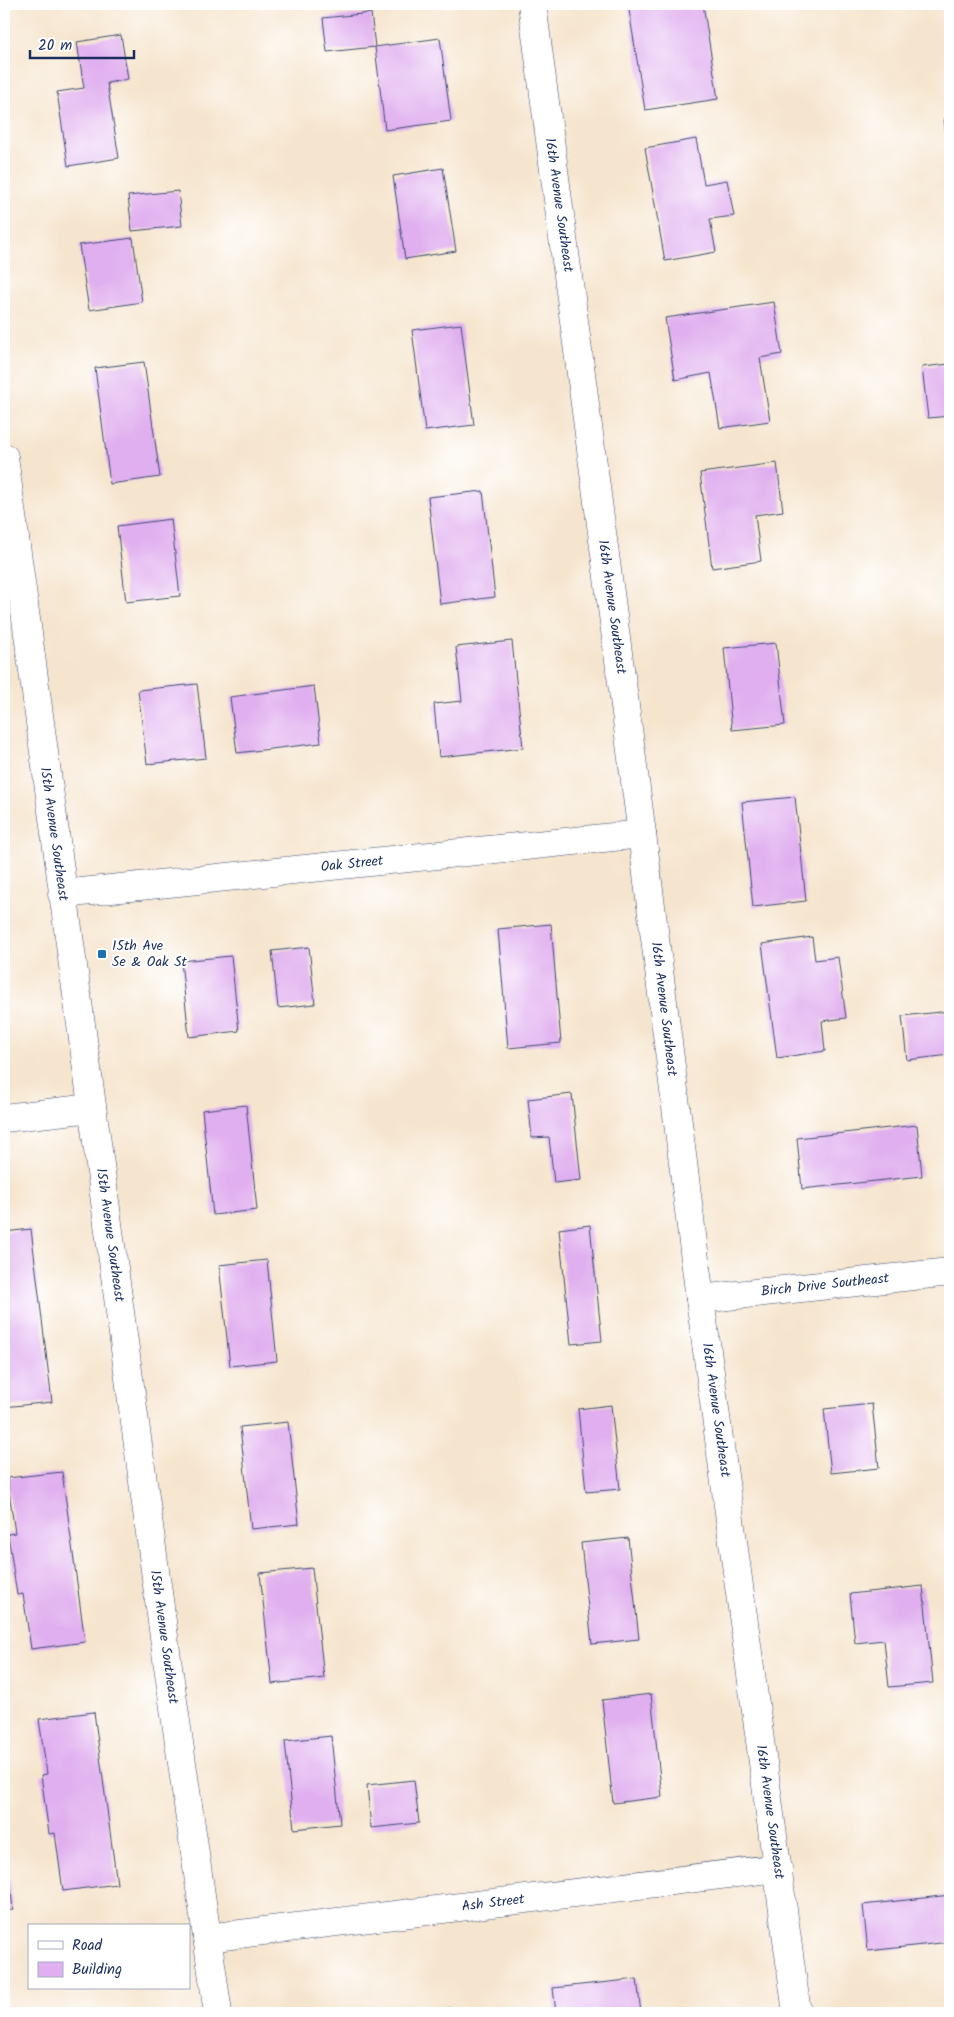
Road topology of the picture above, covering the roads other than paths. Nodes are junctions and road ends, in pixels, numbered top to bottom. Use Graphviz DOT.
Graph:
graph roads {
  1 [pos="532,4"];
  2 [pos="4,457"];
  3 [pos="642,834"];
  4 [pos="62,894"];
  5 [pos="92,1108"];
  6 [pos="4,1118"];
  7 [pos="950,1272"];
  8 [pos="700,1299"];
  9 [pos="778,1868"];
  10 [pos="207,1938"];
  11 [pos="218,2013"];
  12 [pos="797,2013"];
  1 -- 3 [label="street, 16th Avenue Southeast"];
  2 -- 4 [label="street, 15th Avenue Southeast"];
  3 -- 4 [label="street, Oak Street"];
  3 -- 8 [label="street, 16th Avenue Southeast"];
  4 -- 5 [label="street, 15th Avenue Southeast"];
  5 -- 6 [label="street"];
  5 -- 10 [label="street, 15th Avenue Southeast"];
  7 -- 8 [label="street, Birch Drive Southeast"];
  8 -- 9 [label="street, 16th Avenue Southeast"];
  9 -- 10 [label="street, Ash Street"];
  9 -- 12 [label="street, 16th Avenue Southeast"];
  10 -- 11 [label="street, 15th Avenue Southeast"];
}
